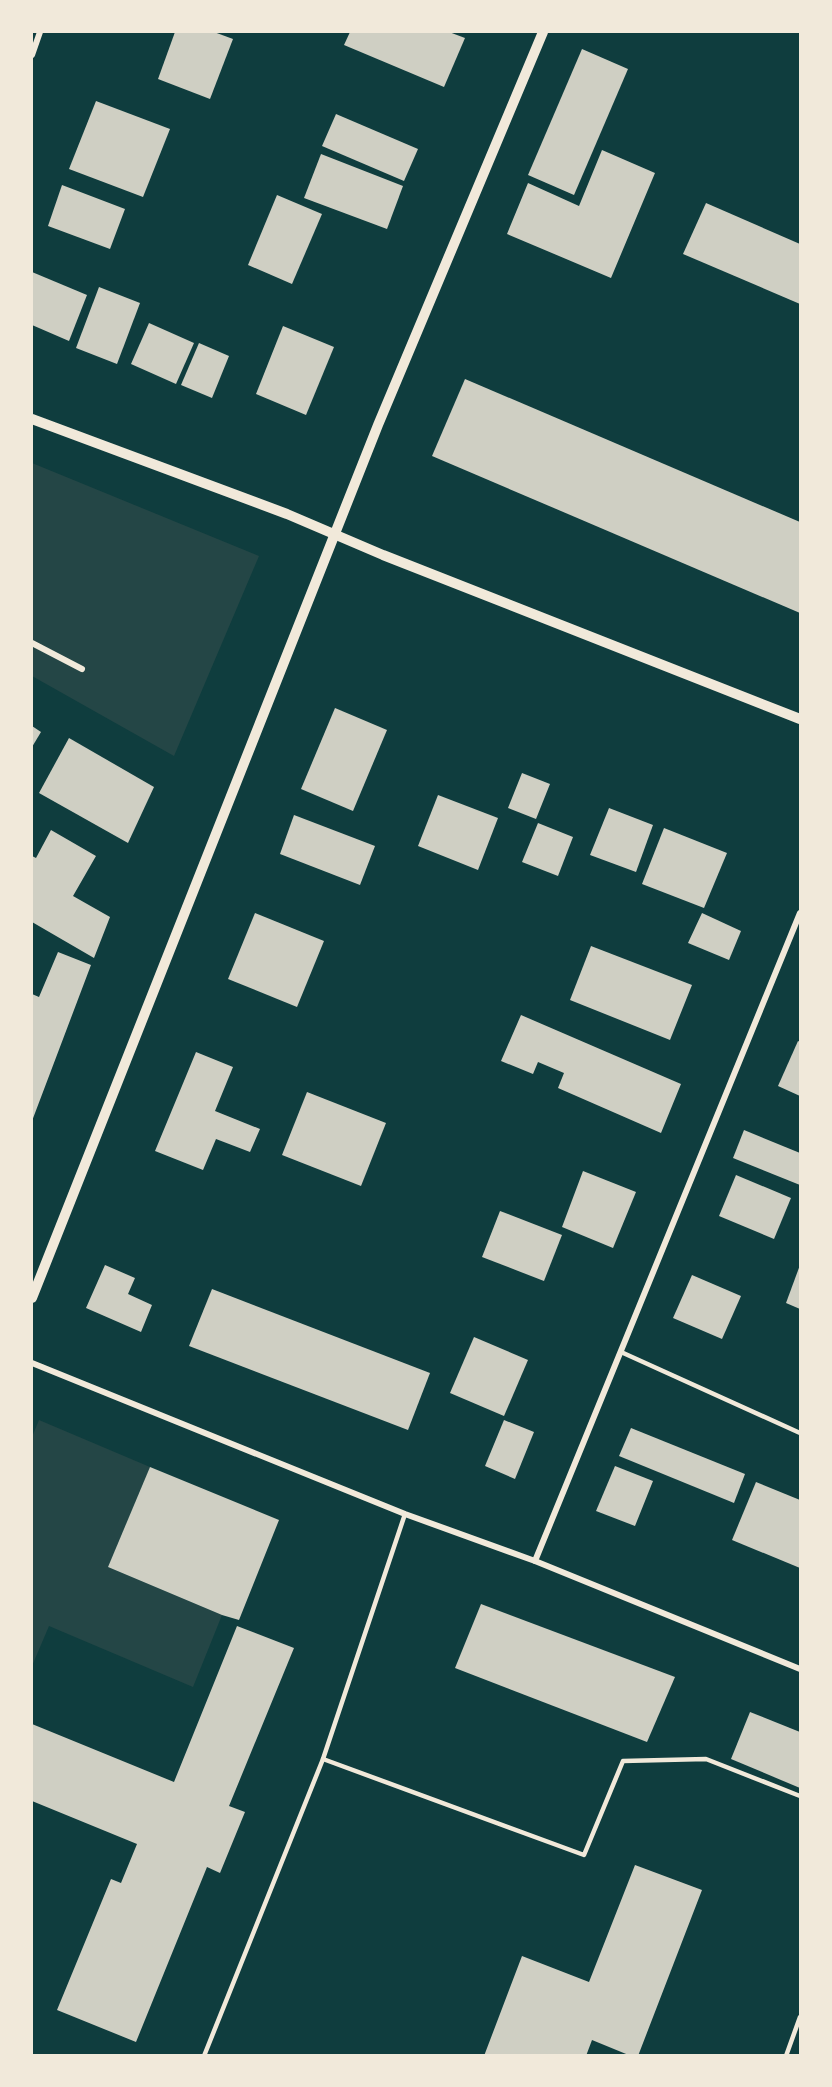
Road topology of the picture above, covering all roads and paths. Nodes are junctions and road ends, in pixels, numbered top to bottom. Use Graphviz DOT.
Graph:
graph roads {
  1 [pos="40,32"];
  2 [pos="543,32"];
  3 [pos="32,55"];
  4 [pos="32,420"];
  5 [pos="334,534"];
  6 [pos="32,643"];
  7 [pos="82,669"];
  8 [pos="801,719"];
  9 [pos="801,913"];
  10 [pos="32,1298"];
  11 [pos="621,1352"];
  12 [pos="32,1363"];
  13 [pos="801,1432"];
  14 [pos="405,1514"];
  15 [pos="535,1561"];
  16 [pos="801,1670"];
  17 [pos="322,1759"];
  18 [pos="801,1796"];
  19 [pos="801,2017"];
  20 [pos="204,2055"];
  21 [pos="786,2055"];
  1 -- 3 [label="street"];
  2 -- 5 [label="street"];
  4 -- 5 [label="street"];
  5 -- 8 [label="street"];
  5 -- 10 [label="street"];
  6 -- 7 [label="street"];
  9 -- 11 [label="street"];
  11 -- 13 [label="lane"];
  11 -- 15 [label="street"];
  12 -- 14 [label="street"];
  14 -- 15 [label="street"];
  14 -- 17 [label="lane"];
  15 -- 16 [label="street"];
  17 -- 18 [label="lane"];
  17 -- 20 [label="lane"];
  19 -- 21 [label="lane"];
}
